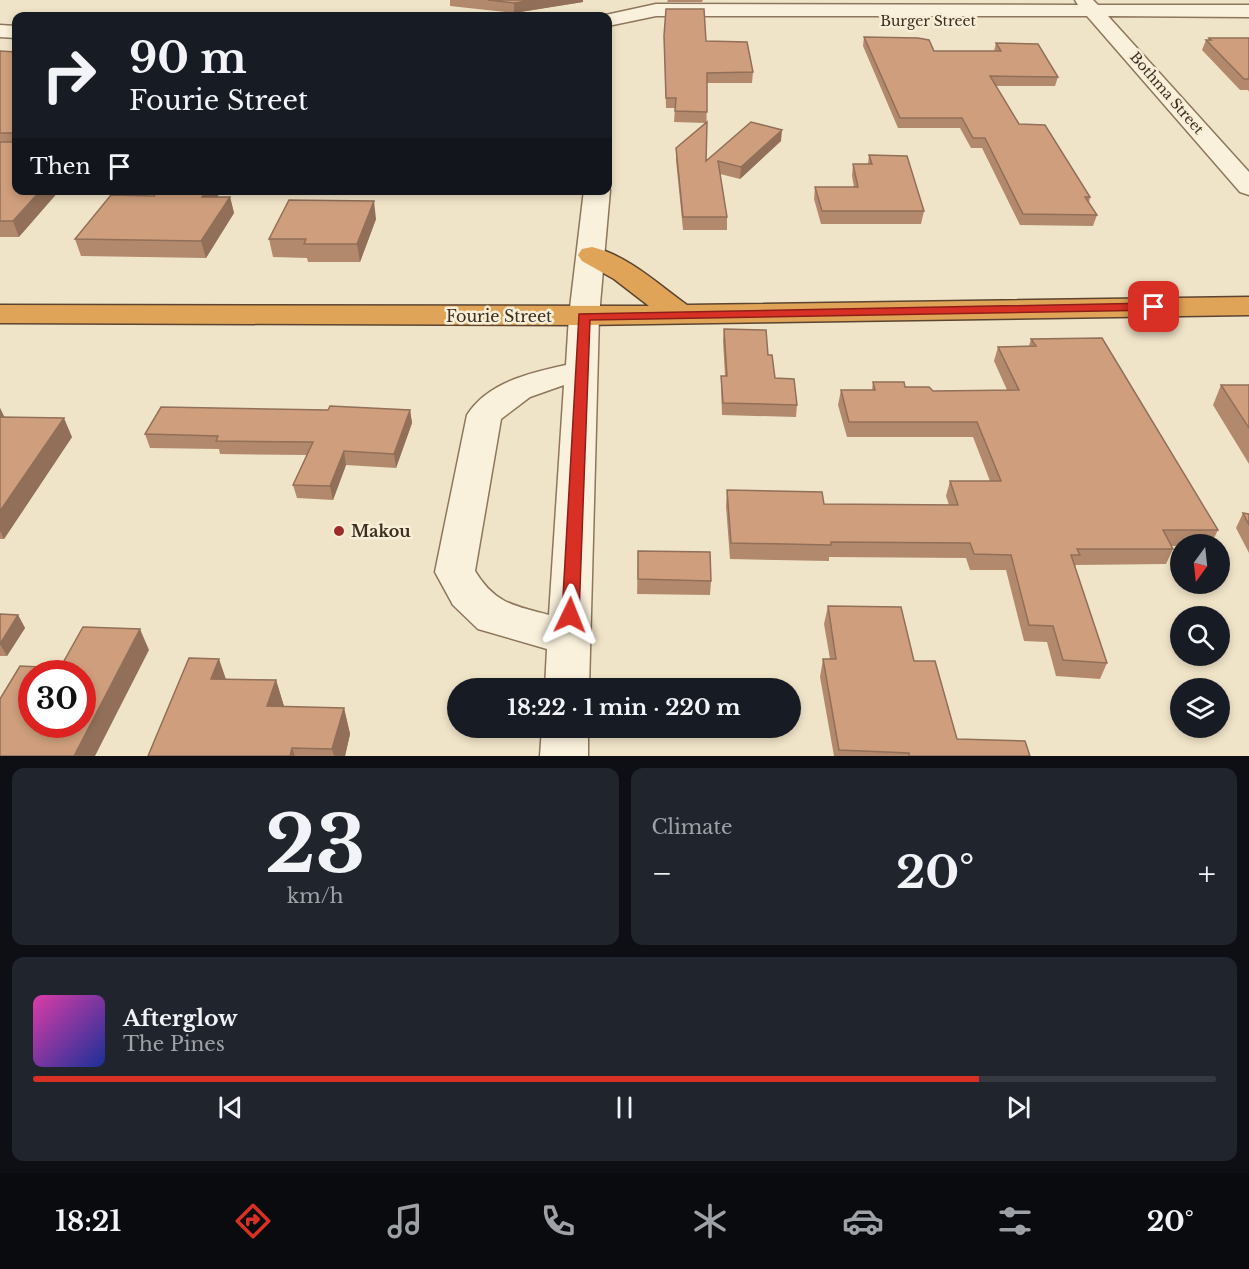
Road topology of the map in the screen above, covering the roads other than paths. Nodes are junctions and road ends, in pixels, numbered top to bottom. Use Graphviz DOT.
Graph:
graph roads {
  1 [pos="1093,10"];
  2 [pos="1249,11"];
  3 [pos="612,19"];
  4 [pos="612,20"];
  5 [pos="1249,23"];
  6 [pos="1249,187"];
  7 [pos="597,195"];
  8 [pos="592,255"];
  9 [pos="1249,306"];
  10 [pos="0,314"];
  11 [pos="681,315"];
  12 [pos="584,316"];
  13 [pos="582,371"];
  14 [pos="569,638"];
  15 [pos="567,678"];
  16 [pos="565,738"];
  17 [pos="564,756"];
  1 -- 2 [label="street, Burger Street"];
  1 -- 3 [label="street, Burger Street"];
  1 -- 4 [label="street, Burger Street"];
  1 -- 5 [label="street, Burger Street"];
  1 -- 6 [label="street, Bothma Street"];
  7 -- 8 [label="street"];
  8 -- 11 [label="highway"];
  8 -- 12 [label="street"];
  9 -- 11 [label="highway, Fourie Street"];
  10 -- 12 [label="highway, Fourie Street"];
  11 -- 12 [label="highway, Fourie Street"];
  12 -- 13 [label="street"];
  13 -- 14 [label="street"];
  13 -- 14 [label="street"];
  14 -- 15 [label="street"];
  16 -- 17 [label="street"];
}
